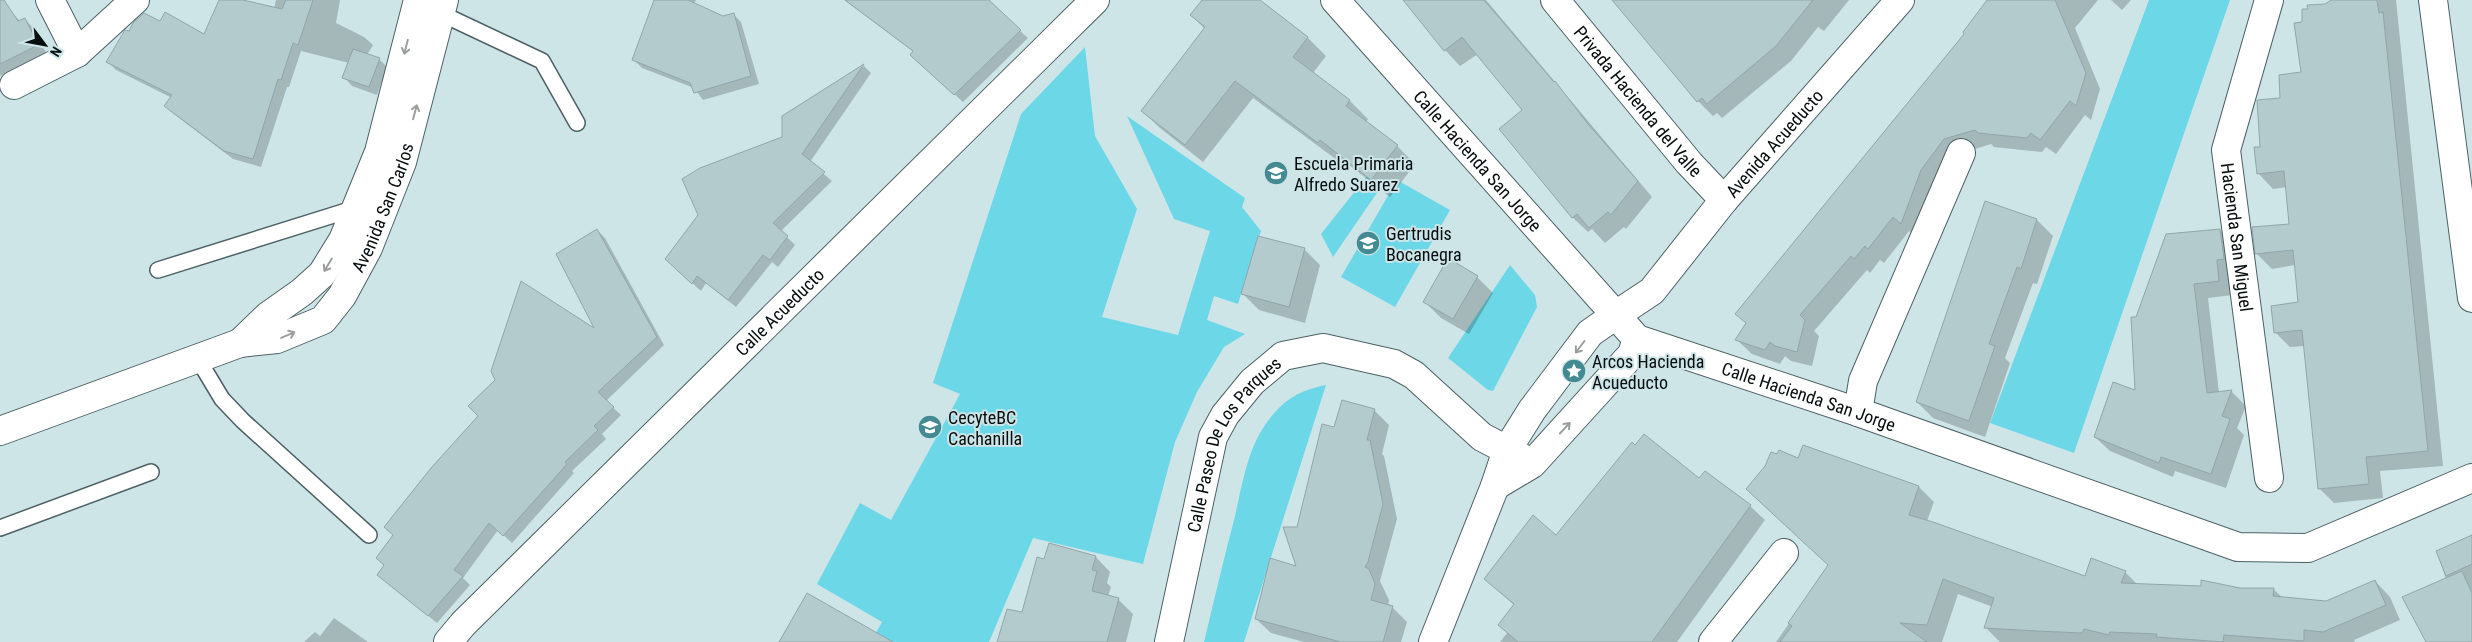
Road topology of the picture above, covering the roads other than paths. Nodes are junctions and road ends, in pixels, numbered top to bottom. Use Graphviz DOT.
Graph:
graph roads {
  1 [pos="50,0"];
  2 [pos="135,0"];
  3 [pos="1334,0"];
  4 [pos="1555,0"];
  5 [pos="1900,0"];
  6 [pos="2268,0"];
  7 [pos="2433,0"];
  8 [pos="1088,2"];
  9 [pos="434,4"];
  10 [pos="77,54"];
  11 [pos="14,85"];
  12 [pos="577,123"];
  13 [pos="1961,153"];
  14 [pos="1724,200"];
  15 [pos="356,208"];
  16 [pos="355,244"];
  17 [pos="158,270"];
  18 [pos="1652,291"];
  19 [pos="2472,298"];
  20 [pos="1616,315"];
  21 [pos="1637,339"];
  22 [pos="198,359"];
  23 [pos="1858,412"];
  24 [pos="0,431"];
  25 [pos="1507,450"];
  26 [pos="1532,464"];
  27 [pos="151,472"];
  28 [pos="2269,478"];
  29 [pos="2472,478"];
  30 [pos="1495,486"];
  31 [pos="0,528"];
  32 [pos="369,535"];
  33 [pos="1784,553"];
  34 [pos="456,633"];
  35 [pos="1169,642"];
  36 [pos="1433,642"];
  37 [pos="1714,642"];
  1 -- 10 [label="street"];
  2 -- 10 [label="street"];
  3 -- 20 [label="street, Calle Hacienda San Jorge"];
  4 -- 14 [label="street, Privada Hacienda del Valle"];
  5 -- 14 [label="street, Avenida Acueducto"];
  6 -- 28 [label="street, Hacienda San Miguel"];
  7 -- 19 [label="street"];
  8 -- 34 [label="street, Calle Acueducto"];
  9 -- 12 [label="lane"];
  9 -- 15 [label="street, Avenida San Carlos, one-way"];
  16 -- 9 [label="street, Avenida San Carlos, one-way"];
  10 -- 11 [label="street"];
  13 -- 23 [label="street"];
  14 -- 18 [label="street, Avenida Acueducto"];
  15 -- 16 [label="street, Avenida San Carlos"];
  15 -- 17 [label="lane"];
  16 -- 22 [label="street, Avenida San Carlos"];
  18 -- 20 [label="street, Avenida Acueducto"];
  18 -- 21 [label="street, Avenida Acueducto"];
  20 -- 21 [label="street, Calle Hacienda San Jorge"];
  20 -- 25 [label="street, Avenida Acueducto, one-way"];
  21 -- 23 [label="street, Calle Hacienda San Jorge"];
  26 -- 21 [label="street, Avenida Acueducto, one-way"];
  22 -- 24 [label="street, Avenida San Carlos"];
  22 -- 32 [label="lane"];
  23 -- 29 [label="street, Calle Hacienda San Jorge"];
  25 -- 26 [label="street, Calle Paseo De Los Parques"];
  25 -- 30 [label="street, Avenida Acueducto"];
  25 -- 35 [label="street, Calle Paseo De Los Parques"];
  26 -- 30 [label="street, Avenida Acueducto"];
  27 -- 31 [label="lane"];
  30 -- 36 [label="street, Avenida Acueducto"];
  33 -- 37 [label="street"];
}
